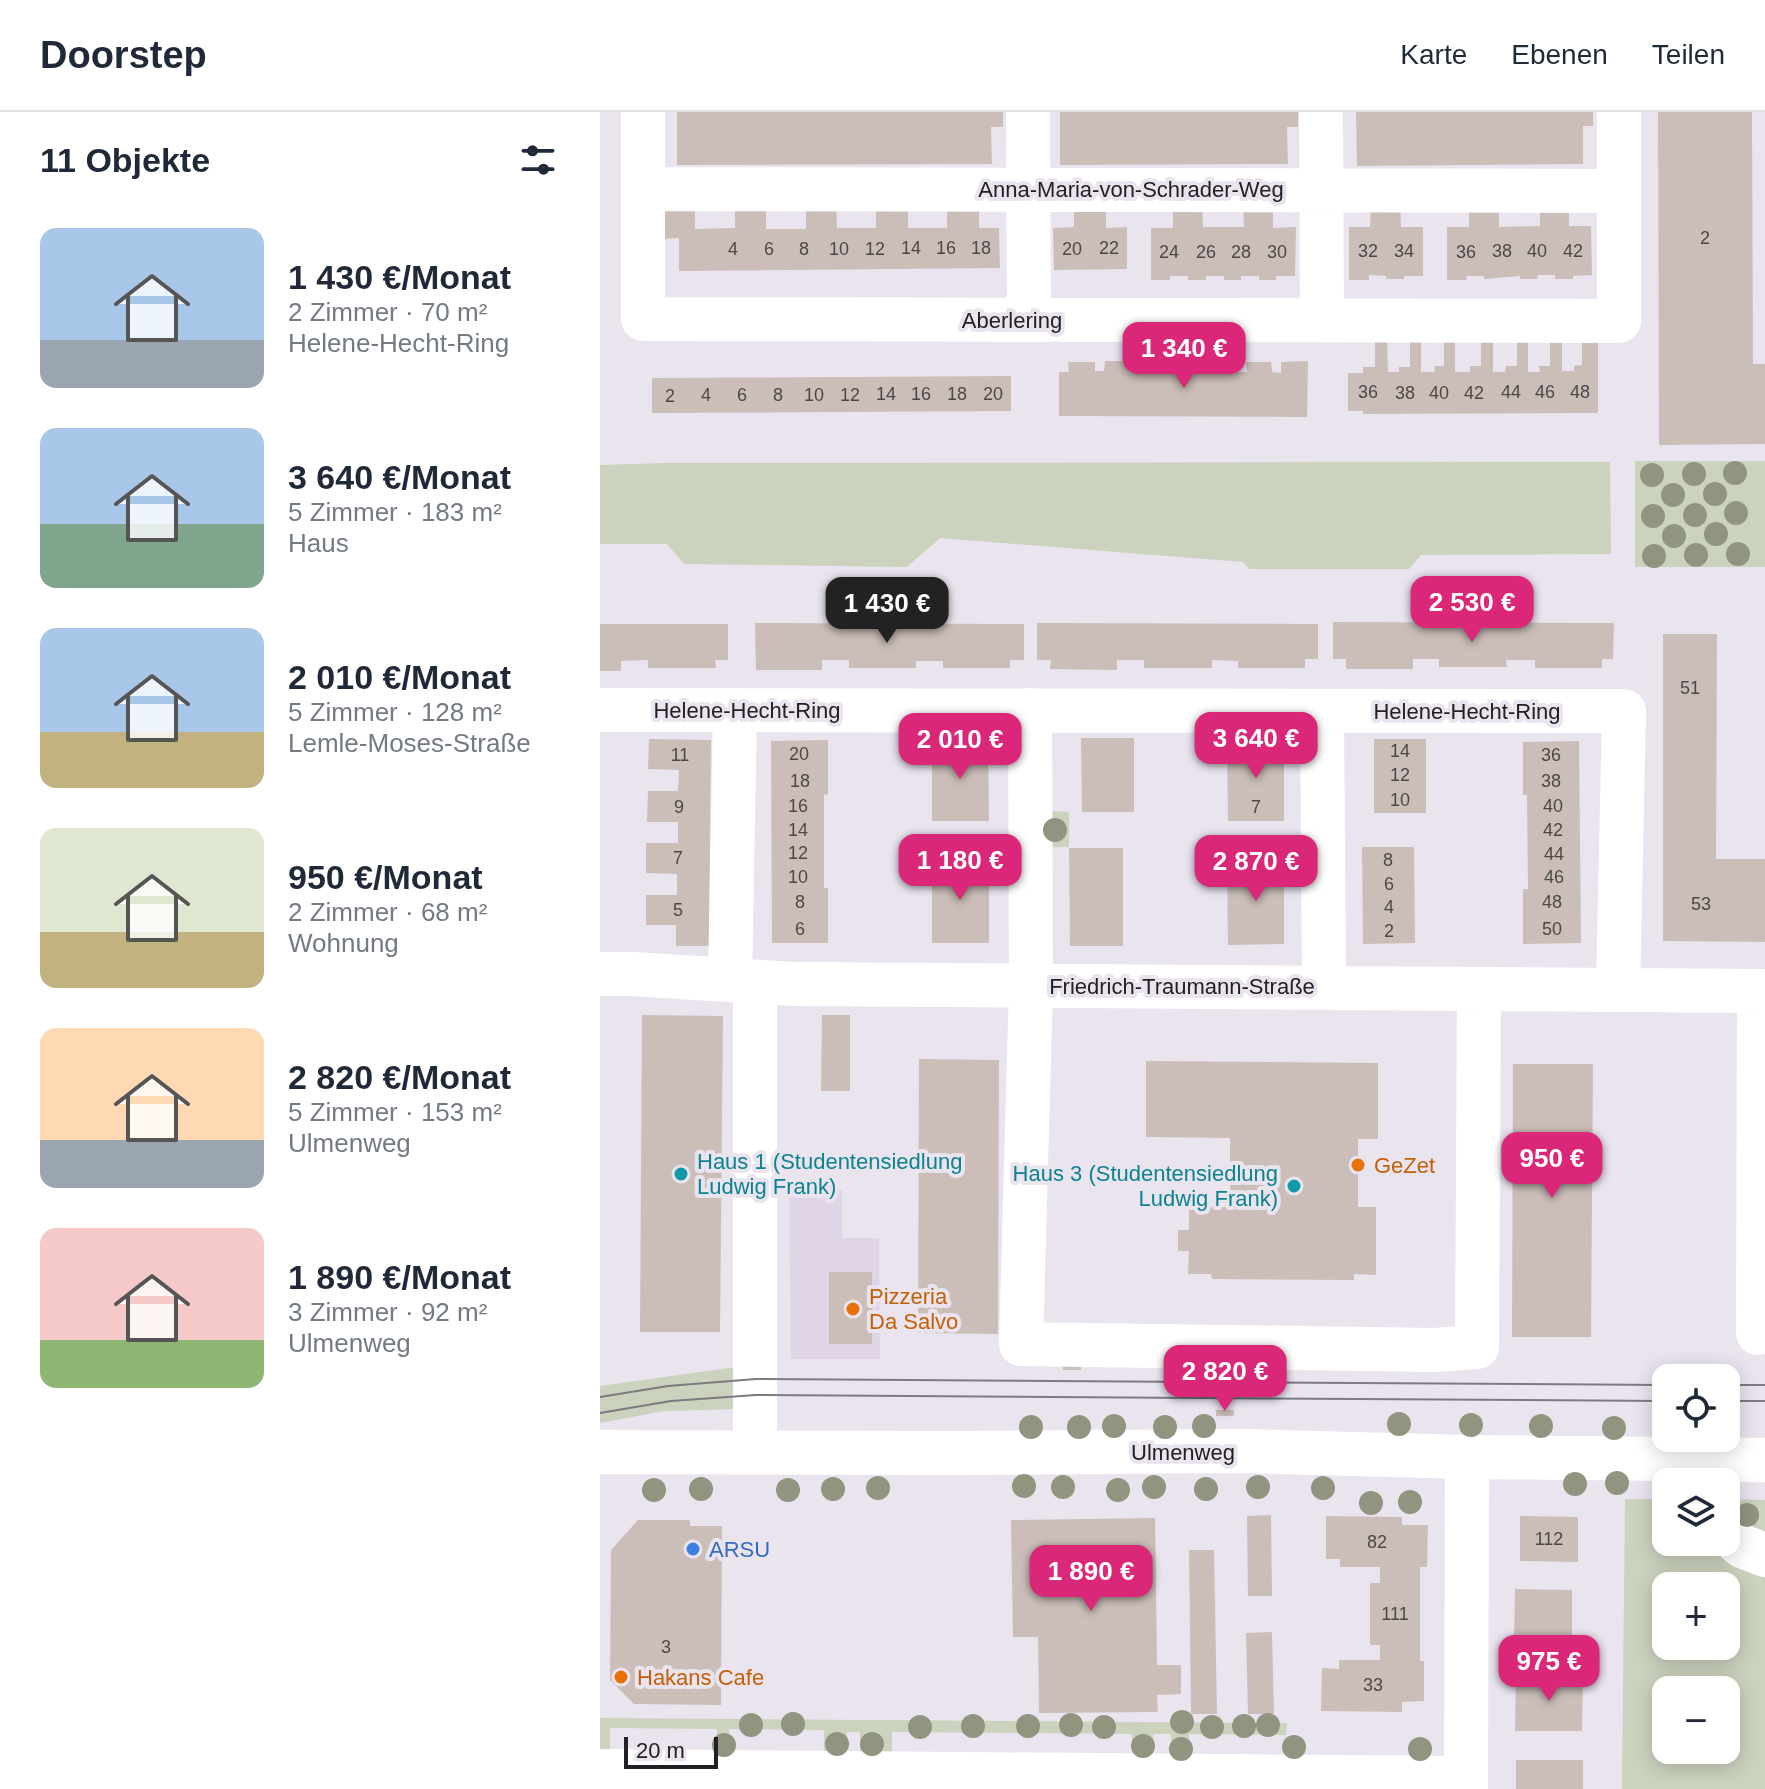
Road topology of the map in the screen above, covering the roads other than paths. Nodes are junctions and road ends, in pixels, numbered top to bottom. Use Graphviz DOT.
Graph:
graph roads {
  1 [pos="643,112"];
  2 [pos="1028,112"];
  3 [pos="1321,112"];
  4 [pos="1619,112"];
  5 [pos="643,189"];
  6 [pos="1029,189"];
  7 [pos="1322,190"];
  8 [pos="1619,191"];
  9 [pos="1029,320"];
  10 [pos="1322,320"];
  11 [pos="600,710"];
  12 [pos="735,710"];
  13 [pos="1030,710"];
  14 [pos="1322,711"];
  15 [pos="600,974"];
  16 [pos="743,981"];
  17 [pos="1031,986"];
  18 [pos="1324,987"];
  19 [pos="1479,989"];
  20 [pos="1618,990"];
  21 [pos="1762,991"];
  22 [pos="1758,1333"];
  23 [pos="600,1452"];
  24 [pos="755,1452"];
  25 [pos="1467,1457"];
  26 [pos="1765,1460"];
  27 [pos="1685,1468"];
  28 [pos="1652,1469"];
  29 [pos="1740,1544"];
  30 [pos="1765,1555"];
  31 [pos="600,1771"];
  32 [pos="853,1781"];
  33 [pos="1166,1782"];
  34 [pos="1466,1783"];
  1 -- 5 [label="street, Aberlering"];
  2 -- 6 [label="street"];
  3 -- 7 [label="street"];
  4 -- 8 [label="street, Aberlering"];
  5 -- 6 [label="street, Anna-Maria-von-Schrader-Weg"];
  5 -- 9 [label="street, Aberlering"];
  6 -- 7 [label="street, Anna-Maria-von-Schrader-Weg"];
  6 -- 9 [label="street"];
  7 -- 8 [label="street, Anna-Maria-von-Schrader-Weg"];
  7 -- 10 [label="street"];
  8 -- 10 [label="street, Aberlering"];
  9 -- 10 [label="street, Aberlering"];
  11 -- 12 [label="street, Helene-Hecht-Ring"];
  12 -- 13 [label="street, Helene-Hecht-Ring"];
  12 -- 16 [label="street"];
  13 -- 14 [label="street, Helene-Hecht-Ring"];
  13 -- 17 [label="street"];
  14 -- 18 [label="street"];
  14 -- 20 [label="street, Helene-Hecht-Ring"];
  15 -- 16 [label="street, Friedrich-Traumann-Straße"];
  16 -- 17 [label="street, Friedrich-Traumann-Straße"];
  16 -- 24 [label="street"];
  17 -- 18 [label="street, Friedrich-Traumann-Straße"];
  17 -- 19 [label="street"];
  18 -- 19 [label="street, Friedrich-Traumann-Straße"];
  19 -- 20 [label="street, Friedrich-Traumann-Straße"];
  20 -- 21 [label="street, Friedrich-Traumann-Straße"];
  21 -- 22 [label="street"];
  23 -- 24 [label="street, Ulmenweg"];
  24 -- 25 [label="street, Ulmenweg"];
  25 -- 28 [label="street, Ulmenweg"];
  25 -- 34 [label="street"];
  26 -- 27 [label="street, Ulmenweg"];
  29 -- 30 [label="street"];
  31 -- 32 [label="street"];
  32 -- 33 [label="street"];
  33 -- 34 [label="street"];
}
